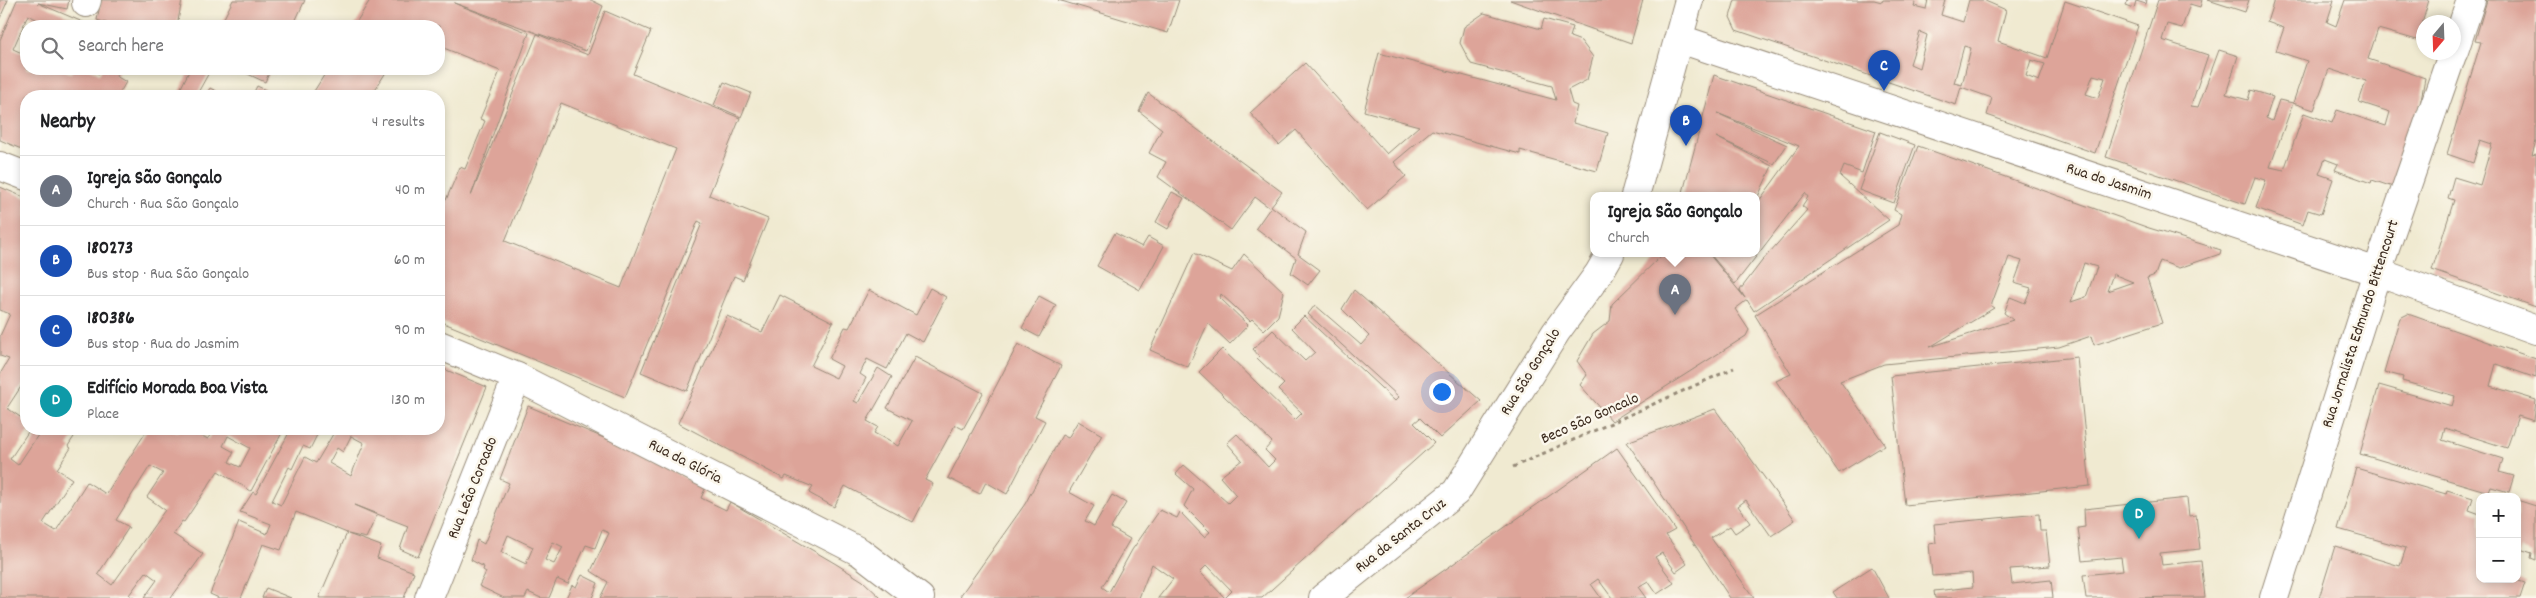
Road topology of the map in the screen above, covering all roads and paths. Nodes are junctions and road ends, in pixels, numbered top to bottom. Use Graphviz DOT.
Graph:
graph roads {
  1 [pos="1689,0"];
  2 [pos="2471,0"];
  3 [pos="2461,29"];
  4 [pos="1680,40"];
  5 [pos="2450,60"];
  6 [pos="0,166"];
  7 [pos="20,174"];
  8 [pos="1636,192"];
  9 [pos="1608,257"];
  10 [pos="2377,272"];
  11 [pos="2536,330"];
  12 [pos="445,348"];
  13 [pos="1734,368"];
  14 [pos="517,378"];
  15 [pos="1510,468"];
  16 [pos="1456,492"];
  17 [pos="428,598"];
  18 [pos="920,598"];
  19 [pos="1323,598"];
  20 [pos="2274,598"];
  1 -- 4 [label="street"];
  2 -- 3 [label="street, Rua Jornalista Edmundo Bittencourt"];
  4 -- 8 [label="street"];
  4 -- 10 [label="street, Rua do Jasmim"];
  5 -- 10 [label="street, Rua Jornalista Edmundo Bittencourt"];
  6 -- 7 [label="street"];
  9 -- 16 [label="street, Rua São Gonçalo"];
  10 -- 11 [label="street, Rua do Jasmim"];
  10 -- 20 [label="street, Rua Jornalista Edmundo Bittencourt"];
  12 -- 14 [label="street, Rua da Glória"];
  13 -- 15 [label="path, Beco São Goncalo"];
  14 -- 17 [label="street, Rua Leão Coroado"];
  14 -- 18 [label="street, Rua da Glória"];
  16 -- 19 [label="street, Rua da Santa Cruz"];
}
